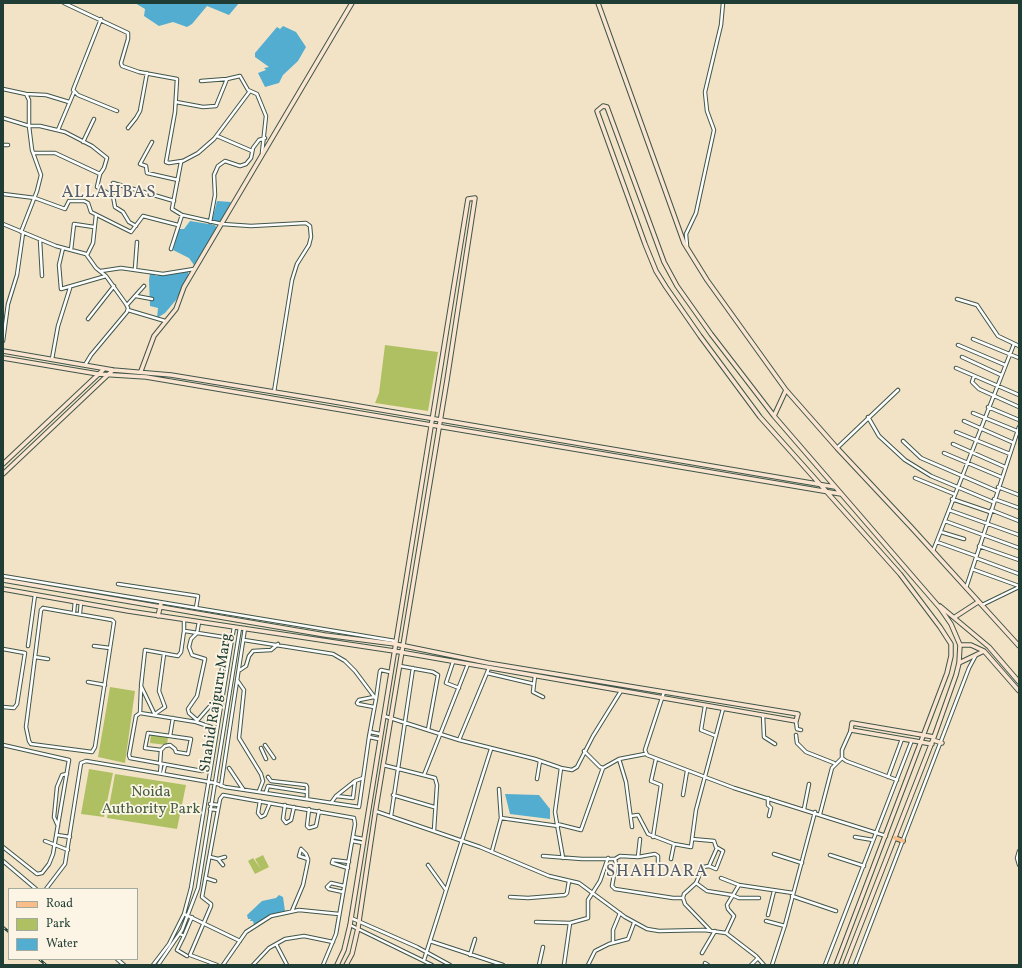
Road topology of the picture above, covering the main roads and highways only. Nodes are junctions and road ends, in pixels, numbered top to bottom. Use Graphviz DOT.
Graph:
graph roads {
  1 [pos="895,838"];
  2 [pos="903,841"];
  1 -- 2 [label="main road"];
}
